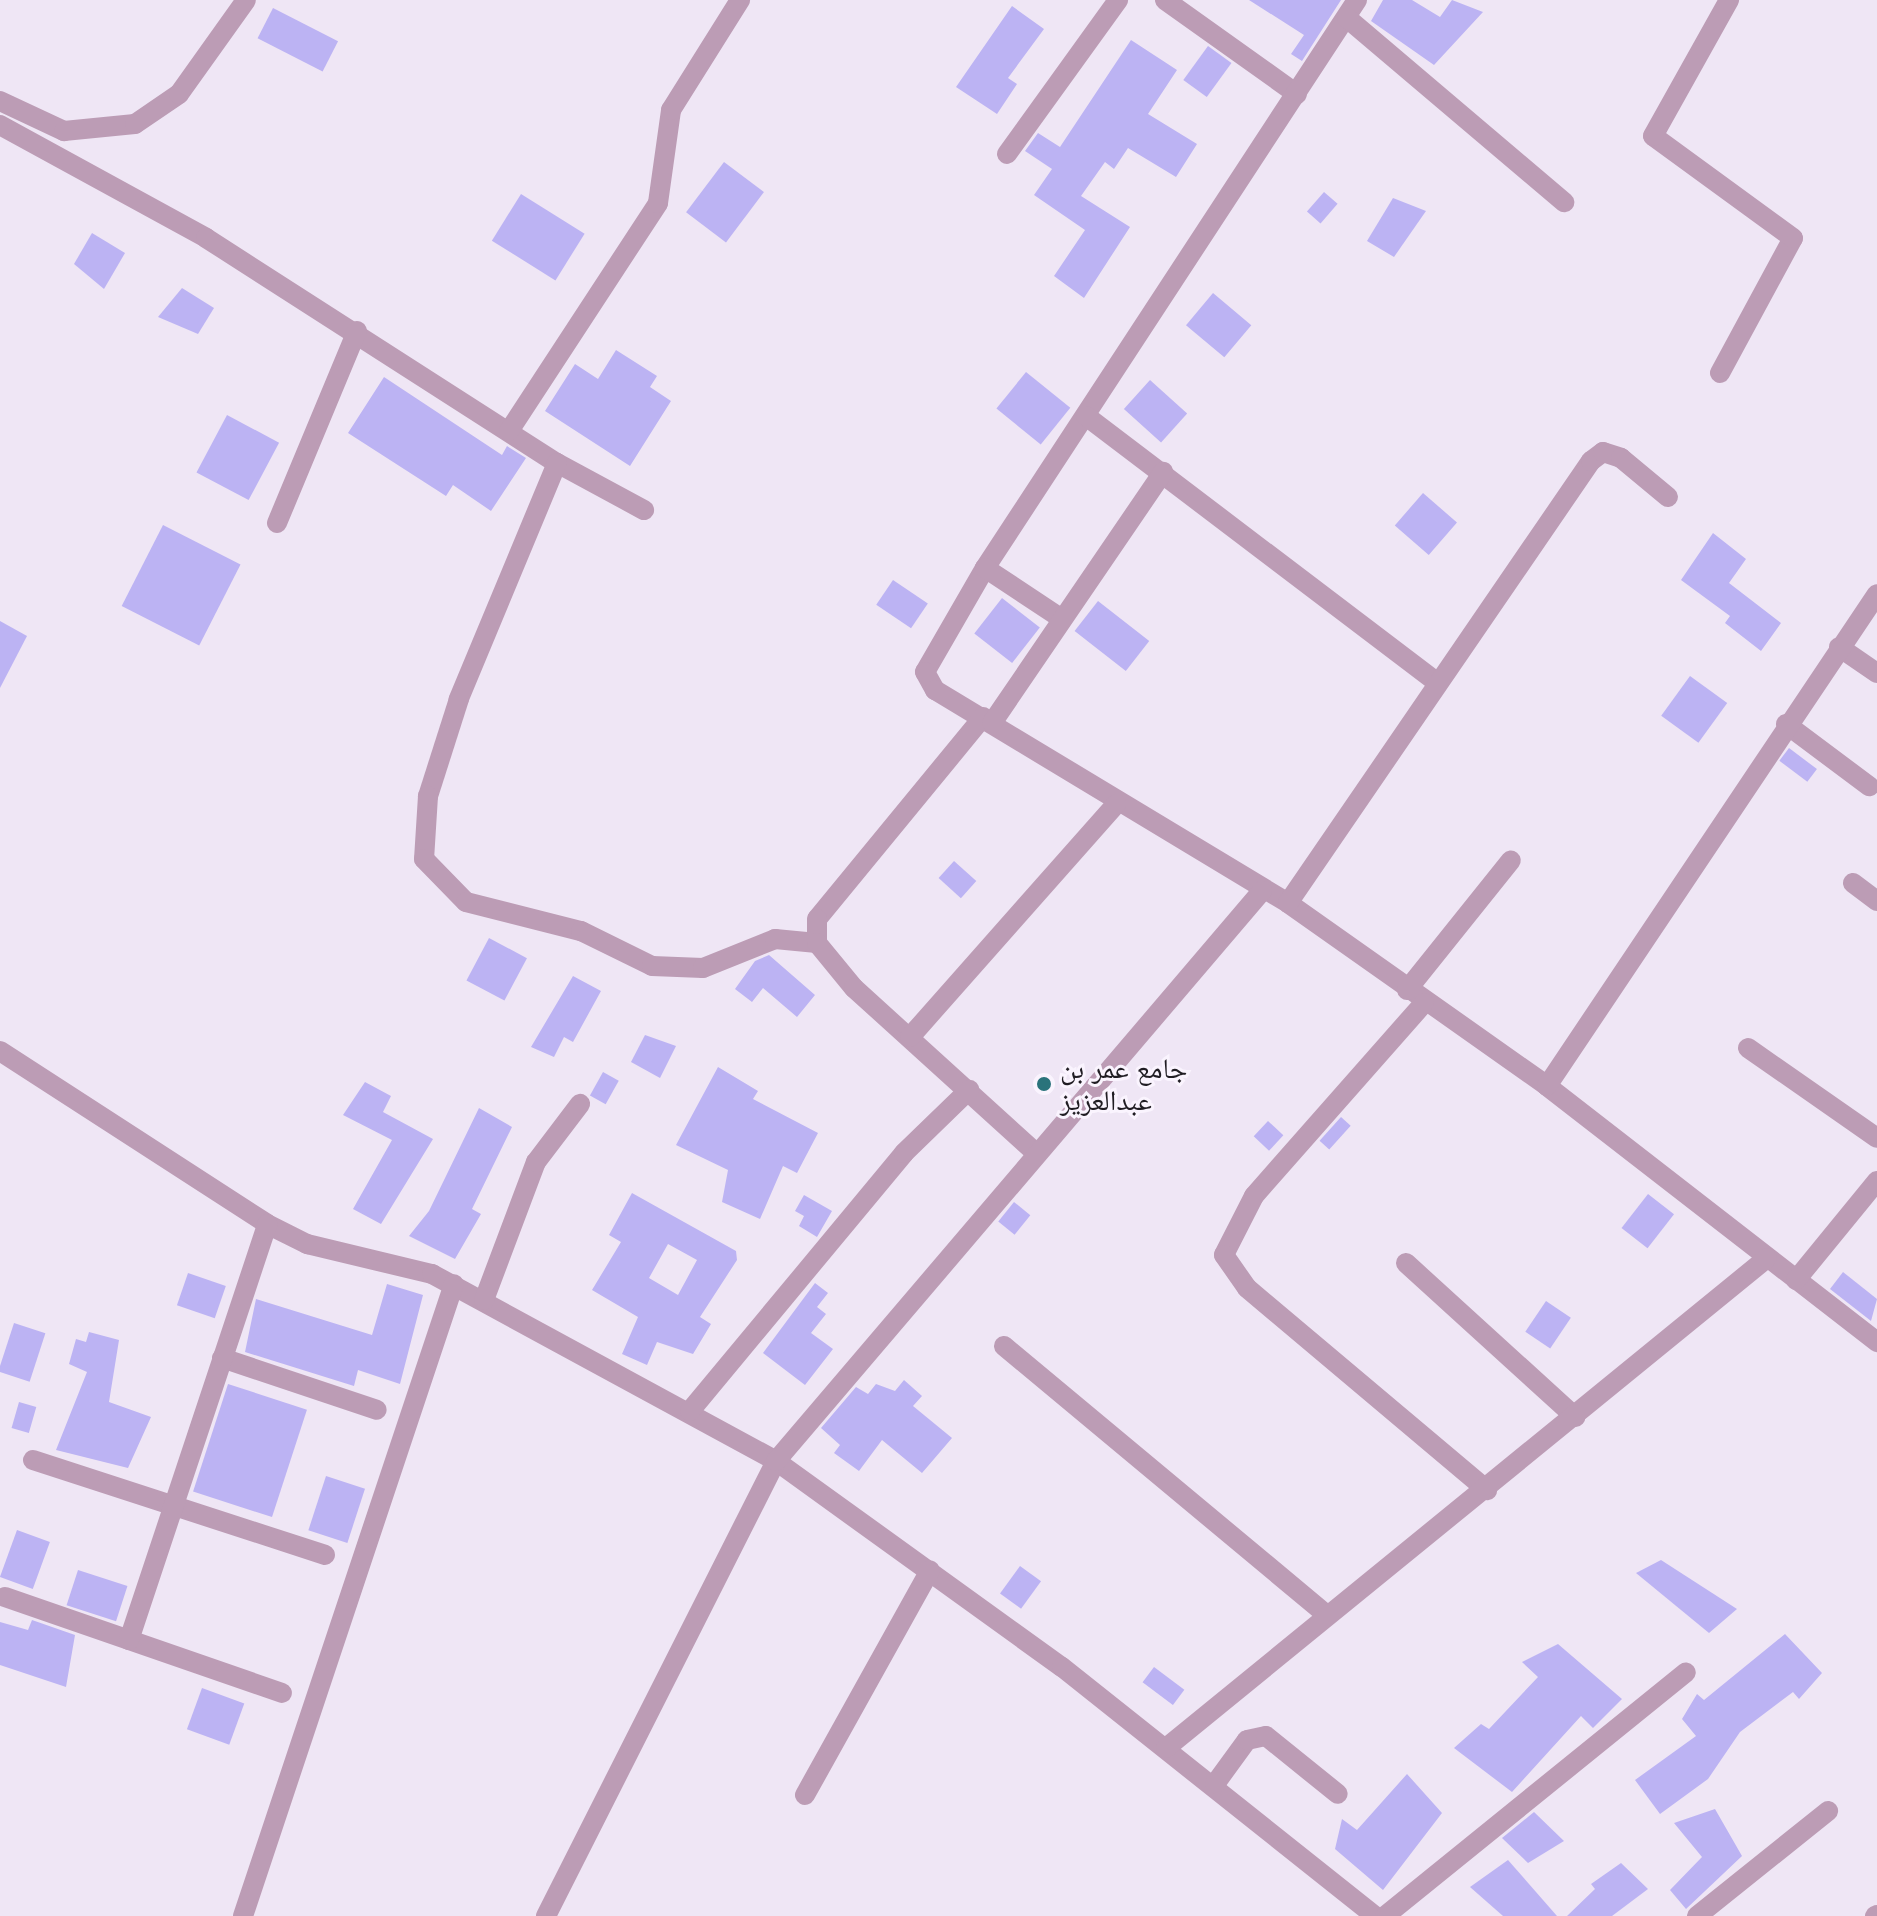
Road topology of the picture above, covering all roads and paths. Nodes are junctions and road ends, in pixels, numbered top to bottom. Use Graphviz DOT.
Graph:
graph roads {
  1 [pos="246,0"];
  2 [pos="740,0"];
  3 [pos="1118,0"];
  4 [pos="1165,0"];
  5 [pos="1729,0"];
  6 [pos="1352,9"];
  7 [pos="1297,94"];
  8 [pos="0,101"];
  9 [pos="0,125"];
  10 [pos="1007,154"];
  11 [pos="1564,202"];
  12 [pos="357,331"];
  13 [pos="1720,373"];
  14 [pos="1086,416"];
  15 [pos="509,431"];
  16 [pos="557,463"];
  17 [pos="1163,472"];
  18 [pos="1668,497"];
  19 [pos="644,510"];
  20 [pos="277,523"];
  21 [pos="985,568"];
  22 [pos="1877,594"];
  23 [pos="1062,619"];
  24 [pos="1839,647"];
  25 [pos="1877,673"];
  26 [pos="1437,682"];
  27 [pos="988,720"];
  28 [pos="1786,724"];
  29 [pos="1869,786"];
  30 [pos="1116,804"];
  31 [pos="1511,860"];
  32 [pos="1853,883"];
  33 [pos="1262,891"];
  34 [pos="1877,901"];
  35 [pos="1288,903"];
  36 [pos="817,943"];
  37 [pos="1407,990"];
  38 [pos="1424,1003"];
  39 [pos="910,1037"];
  40 [pos="1748,1048"];
  41 [pos="0,1051"];
  42 [pos="1547,1086"];
  43 [pos="969,1090"];
  44 [pos="580,1104"];
  45 [pos="1877,1138"];
  46 [pos="1035,1152"];
  47 [pos="1877,1181"];
  48 [pos="267,1224"];
  49 [pos="1767,1258"];
  50 [pos="1406,1263"];
  51 [pos="1796,1280"];
  52 [pos="454,1284"];
  53 [pos="484,1300"];
  54 [pos="1877,1342"];
  55 [pos="1004,1346"];
  56 [pos="222,1358"];
  57 [pos="377,1410"];
  58 [pos="690,1411"];
  59 [pos="1575,1417"];
  60 [pos="33,1460"];
  61 [pos="776,1461"];
  62 [pos="1487,1490"];
  63 [pos="174,1503"];
  64 [pos="325,1555"];
  65 [pos="930,1570"];
  66 [pos="5,1597"];
  67 [pos="1327,1615"];
  68 [pos="129,1640"];
  69 [pos="1686,1672"];
  70 [pos="282,1693"];
  71 [pos="1166,1748"];
  72 [pos="1215,1784"];
  73 [pos="1338,1794"];
  74 [pos="805,1795"];
  75 [pos="1828,1811"];
  76 [pos="1366,1913"];
  77 [pos="243,1916"];
  78 [pos="546,1916"];
  79 [pos="1385,1916"];
  80 [pos="1697,1916"];
  1 -- 8 [label="street"];
  2 -- 15 [label="street"];
  3 -- 10 [label="street"];
  4 -- 7 [label="street"];
  5 -- 13 [label="street"];
  6 -- 7 [label="street"];
  6 -- 11 [label="street"];
  7 -- 14 [label="street"];
  9 -- 12 [label="street"];
  12 -- 15 [label="street"];
  12 -- 20 [label="street"];
  14 -- 17 [label="street"];
  14 -- 21 [label="street"];
  15 -- 16 [label="street"];
  16 -- 19 [label="street"];
  16 -- 36 [label="street"];
  17 -- 23 [label="street"];
  17 -- 26 [label="street"];
  18 -- 26 [label="street"];
  21 -- 23 [label="street"];
  21 -- 27 [label="street"];
  22 -- 24 [label="street"];
  23 -- 27 [label="street"];
  24 -- 25 [label="street"];
  24 -- 28 [label="street"];
  26 -- 35 [label="street"];
  27 -- 30 [label="street"];
  27 -- 36 [label="street"];
  28 -- 29 [label="street"];
  28 -- 42 [label="street"];
  30 -- 33 [label="street"];
  30 -- 39 [label="street"];
  31 -- 37 [label="street"];
  32 -- 34 [label="street"];
  33 -- 35 [label="street"];
  33 -- 46 [label="street"];
  35 -- 37 [label="street"];
  36 -- 39 [label="street"];
  37 -- 38 [label="street"];
  38 -- 42 [label="street"];
  38 -- 62 [label="street"];
  39 -- 43 [label="street"];
  40 -- 45 [label="street"];
  41 -- 48 [label="street"];
  42 -- 49 [label="street"];
  43 -- 46 [label="street"];
  43 -- 58 [label="street"];
  44 -- 53 [label="street"];
  46 -- 61 [label="street"];
  47 -- 51 [label="street"];
  48 -- 52 [label="street"];
  48 -- 56 [label="street"];
  49 -- 51 [label="street"];
  49 -- 59 [label="street"];
  50 -- 59 [label="street"];
  51 -- 54 [label="street"];
  52 -- 53 [label="street"];
  52 -- 77 [label="street"];
  53 -- 58 [label="street"];
  55 -- 67 [label="street"];
  56 -- 57 [label="street"];
  56 -- 63 [label="street"];
  58 -- 61 [label="street"];
  59 -- 62 [label="street"];
  60 -- 63 [label="street"];
  61 -- 65 [label="street"];
  61 -- 78 [label="street"];
  62 -- 67 [label="street"];
  63 -- 64 [label="street"];
  63 -- 68 [label="street"];
  65 -- 71 [label="street"];
  65 -- 74 [label="street"];
  66 -- 68 [label="street"];
  67 -- 71 [label="street"];
  68 -- 70 [label="street"];
  69 -- 79 [label="street"];
  71 -- 72 [label="street"];
  72 -- 73 [label="street"];
  72 -- 76 [label="street"];
  75 -- 80 [label="street"];
}
